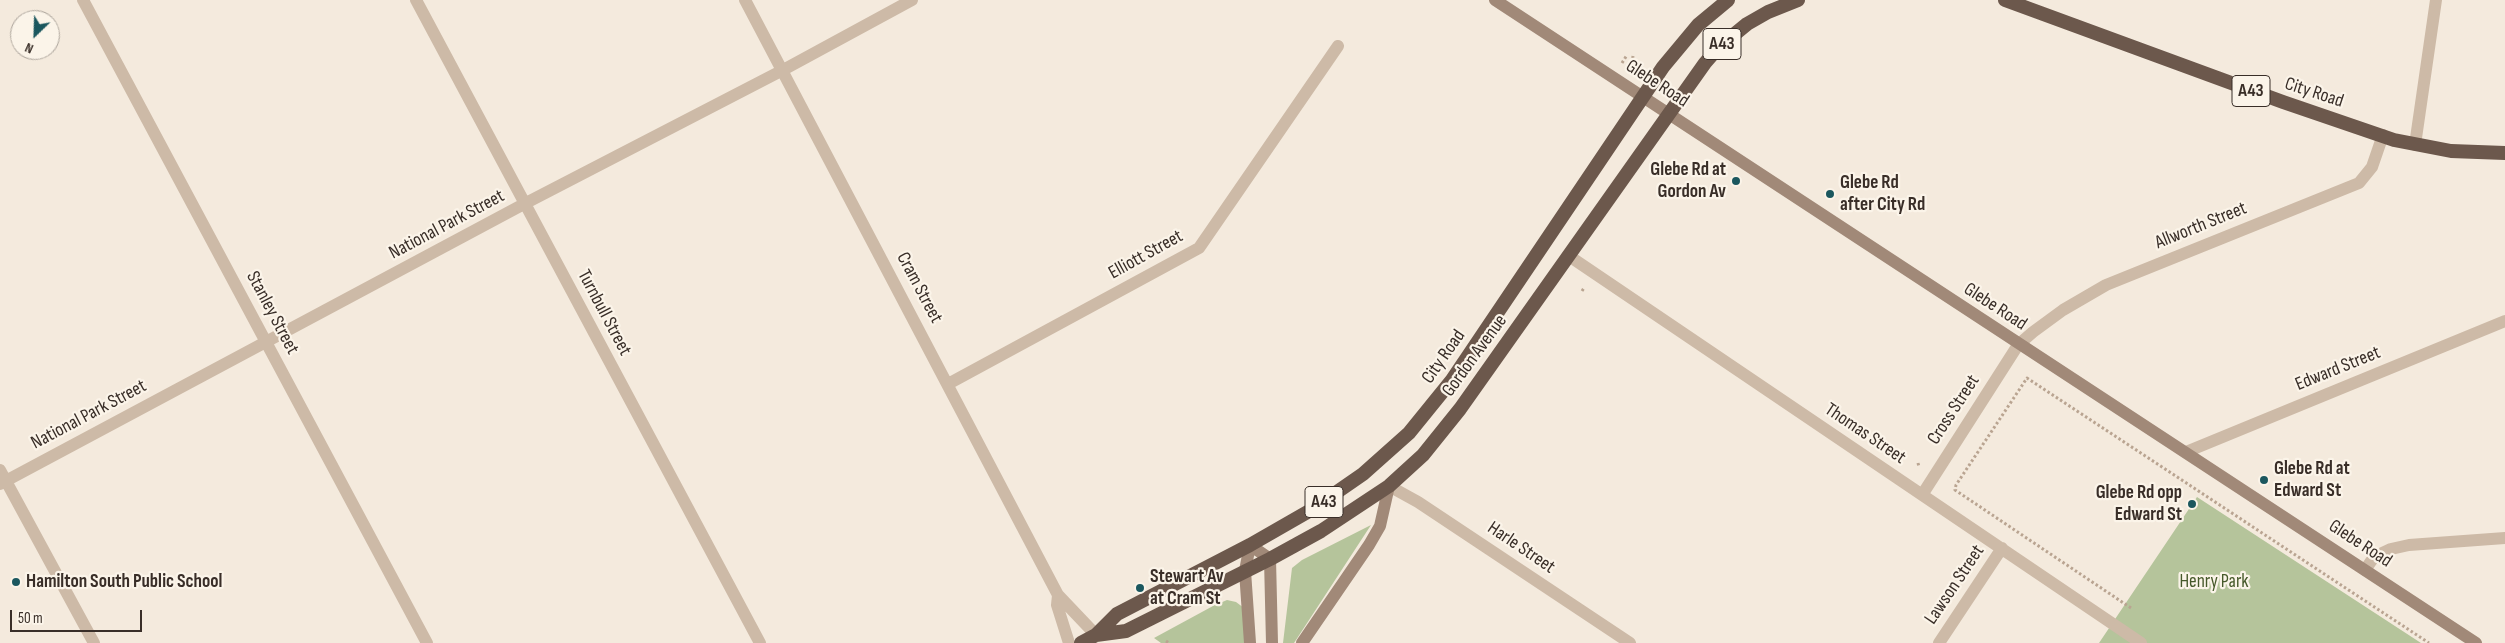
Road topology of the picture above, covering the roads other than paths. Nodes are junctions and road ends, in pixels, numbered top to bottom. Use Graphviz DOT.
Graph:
graph roads {
  1 [pos="84,0"];
  2 [pos="416,0"];
  3 [pos="745,0"];
  4 [pos="912,0"];
  5 [pos="1495,0"];
  6 [pos="1728,0"];
  7 [pos="1798,0"];
  8 [pos="2005,0"];
  9 [pos="2436,0"];
  10 [pos="1338,46"];
  11 [pos="784,70"];
  12 [pos="1642,97"];
  13 [pos="1669,115"];
  14 [pos="2383,135"];
  15 [pos="2414,145"];
  16 [pos="2505,154"];
  17 [pos="524,204"];
  18 [pos="1569,256"];
  19 [pos="2505,322"];
  20 [pos="267,343"];
  21 [pos="2018,345"];
  22 [pos="948,384"];
  23 [pos="2186,452"];
  24 [pos="2,478"];
  25 [pos="1389,486"];
  26 [pos="1922,496"];
  27 [pos="2505,538"];
  28 [pos="1250,545"];
  29 [pos="2002,548"];
  30 [pos="1270,559"];
  31 [pos="2365,570"];
  32 [pos="1245,571"];
  33 [pos="1058,595"];
  34 [pos="1096,635"];
  35 [pos="94,643"];
  36 [pos="427,643"];
  37 [pos="760,643"];
  38 [pos="1069,643"];
  39 [pos="1081,643"];
  40 [pos="1250,643"];
  41 [pos="1272,643"];
  42 [pos="1302,643"];
  43 [pos="1630,643"];
  44 [pos="1939,643"];
  45 [pos="2141,643"];
  46 [pos="2476,643"];
  1 -- 20 [label="street, Stanley Street"];
  2 -- 17 [label="street, Turnbull Street"];
  3 -- 11 [label="street, Cram Street"];
  4 -- 11 [label="street, National Park Street"];
  5 -- 12 [label="main road, Glebe Road"];
  6 -- 12 [label="highway, City Road / A43"];
  7 -- 13 [label="highway, A43"];
  8 -- 14 [label="highway, City Road / A43"];
  9 -- 15 [label="street"];
  10 -- 22 [label="street, Elliott Street"];
  11 -- 17 [label="street, National Park Street"];
  11 -- 22 [label="street, Cram Street"];
  12 -- 13 [label="main road, Glebe Road"];
  12 -- 28 [label="highway, City Road / A43"];
  13 -- 18 [label="highway, Gordon Avenue / A43"];
  13 -- 21 [label="main road, Glebe Road"];
  14 -- 15 [label="highway, City Road / A43"];
  14 -- 21 [label="street, Allworth Street"];
  15 -- 16 [label="highway, City Road / A43"];
  17 -- 20 [label="street, National Park Street"];
  17 -- 37 [label="street, Turnbull Street"];
  18 -- 25 [label="highway, Gordon Avenue / A43"];
  18 -- 26 [label="street, Thomas Street"];
  19 -- 23 [label="street, Edward Street"];
  20 -- 24 [label="street, National Park Street"];
  20 -- 36 [label="street, Stanley Street"];
  21 -- 23 [label="main road, Glebe Road"];
  21 -- 26 [label="street, Cross Street"];
  22 -- 33 [label="street, Cram Street"];
  23 -- 31 [label="main road, Glebe Road"];
  24 -- 35 [label="street"];
  25 -- 30 [label="highway, A43"];
  25 -- 42 [label="main road"];
  25 -- 43 [label="street, Harle Street"];
  26 -- 29 [label="street, Thomas Street"];
  27 -- 31 [label="street"];
  28 -- 30 [label="main road"];
  28 -- 32 [label="main road"];
  28 -- 34 [label="highway, City Road / A43"];
  29 -- 44 [label="street, Lawson Street"];
  29 -- 45 [label="street, Thomas Street"];
  30 -- 32 [label="highway, A43"];
  30 -- 41 [label="main road"];
  31 -- 46 [label="main road, Glebe Road"];
  32 -- 34 [label="highway, A43"];
  32 -- 40 [label="main road"];
  33 -- 34 [label="street, Cram Street"];
  33 -- 38 [label="street, Cram Street"];
  34 -- 39 [label="highway, A43"];
}
